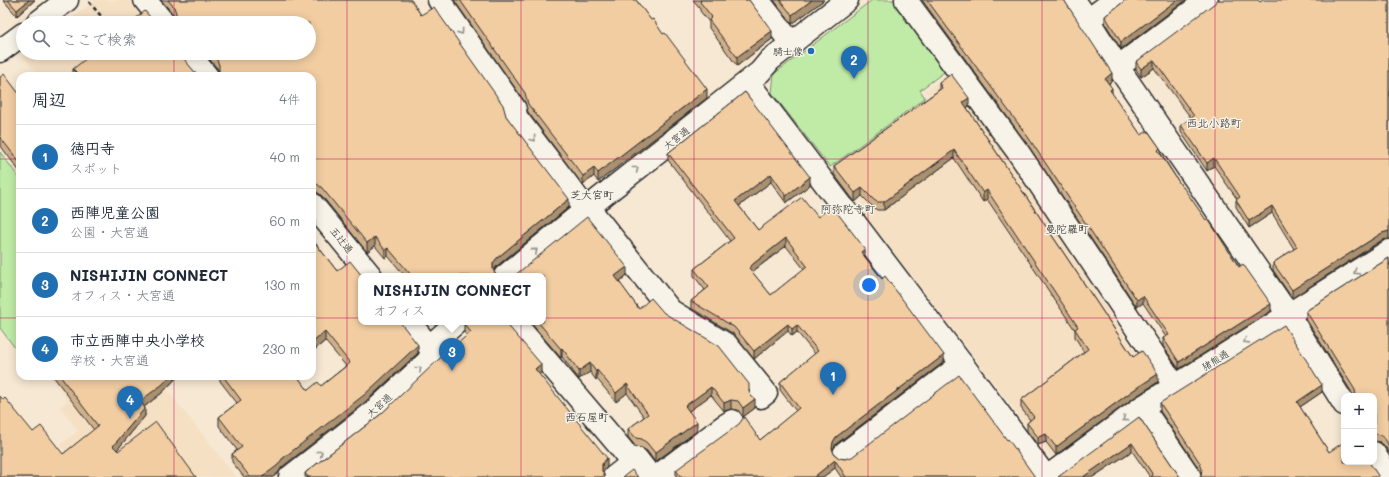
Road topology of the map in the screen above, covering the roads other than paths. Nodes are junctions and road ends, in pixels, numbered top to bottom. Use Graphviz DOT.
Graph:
graph roads {
  1 [pos="67,0"];
  2 [pos="145,0"];
  3 [pos="439,0"];
  4 [pos="758,0"];
  5 [pos="847,0"];
  6 [pos="906,0"];
  7 [pos="1074,0"];
  8 [pos="1115,0"];
  9 [pos="1207,0"];
  10 [pos="46,16"];
  11 [pos="158,16"];
  12 [pos="1088,20"];
  13 [pos="16,39"];
  14 [pos="792,44"];
  15 [pos="0,51"];
  16 [pos="194,60"];
  17 [pos="1118,67"];
  18 [pos="204,72"];
  19 [pos="748,82"];
  20 [pos="587,208"];
  21 [pos="316,209"];
  22 [pos="1389,251"];
  23 [pos="369,273"];
  24 [pos="509,273"];
  25 [pos="1288,314"];
  26 [pos="411,325"];
  27 [pos="453,325"];
  28 [pos="517,325"];
  29 [pos="433,351"];
  30 [pos="962,364"];
  31 [pos="1175,386"];
  32 [pos="761,397"];
  33 [pos="1341,399"];
  34 [pos="1142,406"];
  35 [pos="732,422"];
  36 [pos="844,454"];
  37 [pos="1377,457"];
  38 [pos="632,463"];
  39 [pos="290,477"];
  40 [pos="614,477"];
  41 [pos="651,477"];
  42 [pos="656,477"];
  43 [pos="1047,477"];
  44 [pos="1190,477"];
  45 [pos="1389,477"];
  1 -- 10 [label="street"];
  2 -- 11 [label="street"];
  3 -- 20 [label="street, one-way"];
  4 -- 14 [label="street"];
  5 -- 14 [label="street, 大宮通"];
  6 -- 31 [label="street"];
  7 -- 12 [label="street"];
  8 -- 12 [label="street"];
  9 -- 17 [label="street"];
  12 -- 17 [label="street"];
  13 -- 15 [label="street"];
  14 -- 19 [label="street, 大宮通"];
  16 -- 18 [label="street"];
  17 -- 25 [label="street"];
  20 -- 19 [label="street, 大宮通, one-way"];
  19 -- 30 [label="street"];
  24 -- 20 [label="street, 大宮通, one-way"];
  20 -- 32 [label="street"];
  21 -- 23 [label="street, 五辻通"];
  22 -- 25 [label="street, 猪熊通, one-way"];
  25 -- 31 [label="street, 猪熊通, one-way"];
  25 -- 33 [label="street"];
  26 -- 29 [label="street"];
  27 -- 29 [label="street, 大宮通"];
  28 -- 38 [label="street"];
  39 -- 29 [label="street, 大宮通, one-way"];
  30 -- 36 [label="street"];
  30 -- 43 [label="street"];
  31 -- 34 [label="street, 猪熊通"];
  34 -- 43 [label="street, 猪熊通, one-way"];
  34 -- 44 [label="street"];
  35 -- 42 [label="street"];
  37 -- 45 [label="street"];
  38 -- 40 [label="street"];
  38 -- 41 [label="street"];
}
